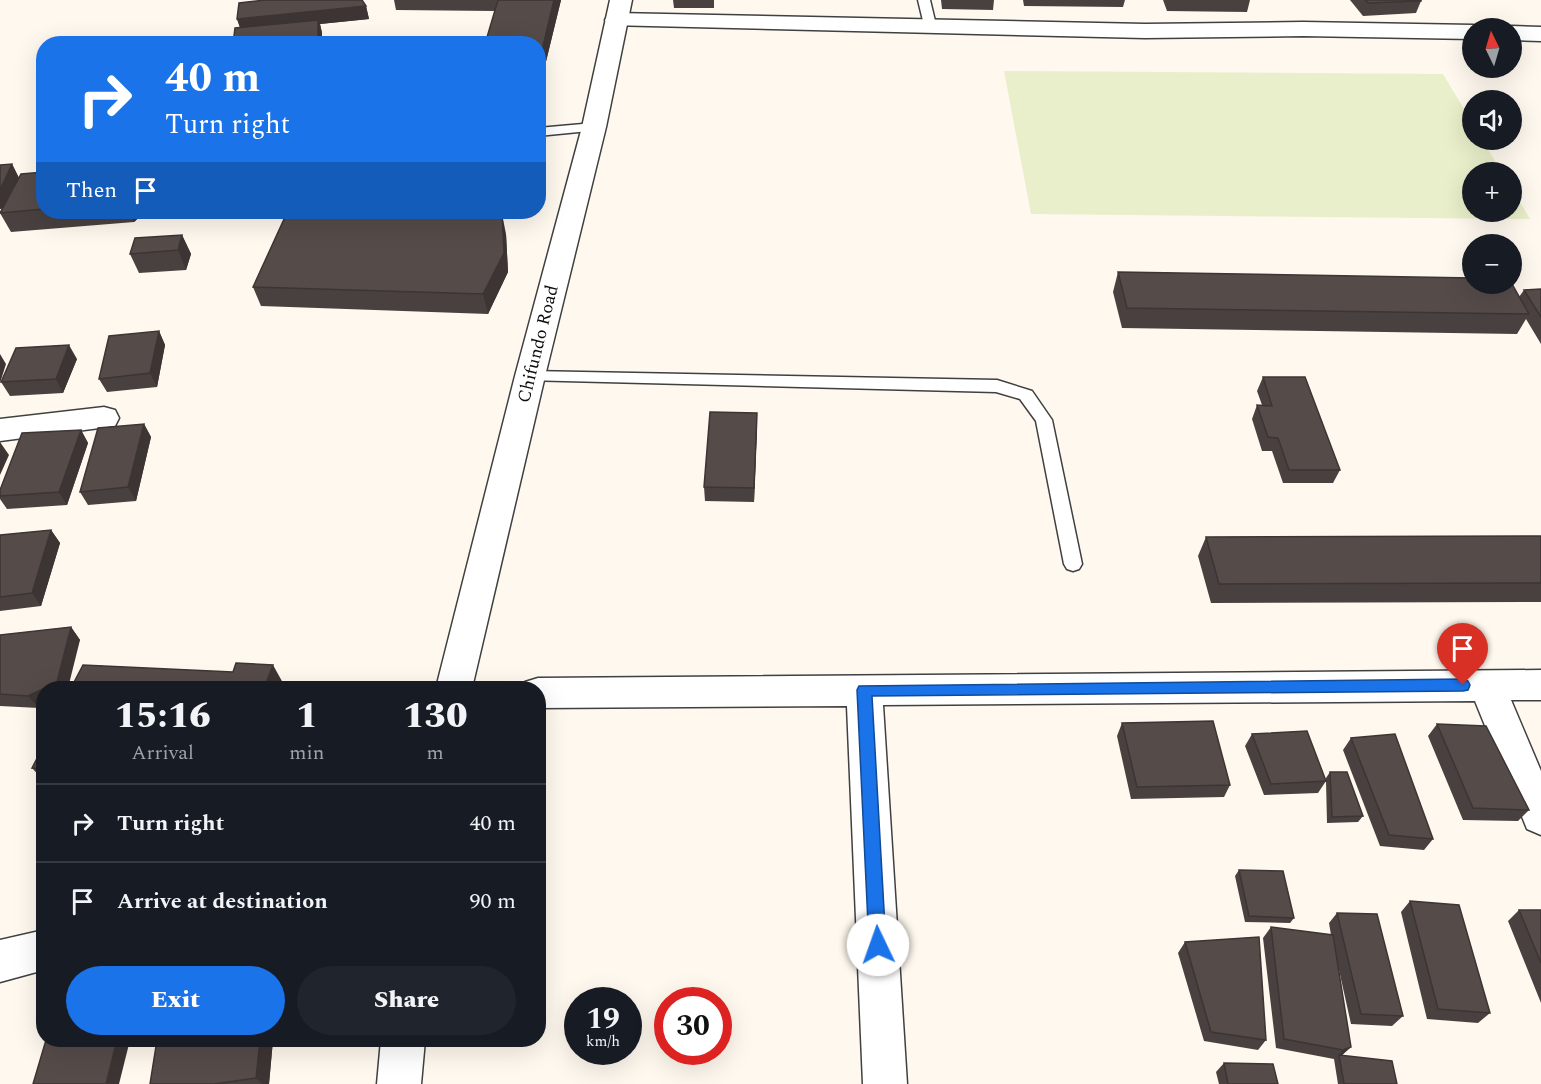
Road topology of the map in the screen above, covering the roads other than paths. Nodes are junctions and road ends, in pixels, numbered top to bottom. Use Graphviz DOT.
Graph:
graph roads {
  1 [pos="924,0"];
  2 [pos="618,10"];
  3 [pos="930,25"];
  4 [pos="1462,32"];
  5 [pos="1522,33"];
  6 [pos="1541,34"];
  7 [pos="594,127"];
  8 [pos="546,131"];
  9 [pos="530,376"];
  10 [pos="104,418"];
  11 [pos="0,430"];
  12 [pos="1073,564"];
  13 [pos="456,681"];
  14 [pos="1541,684"];
  15 [pos="1487,685"];
  16 [pos="864,690"];
  17 [pos="546,693"];
  18 [pos="1541,817"];
  19 [pos="36,952"];
  20 [pos="0,961"];
  21 [pos="402,1047"];
  22 [pos="399,1084"];
  23 [pos="885,1084"];
  1 -- 3 [label="lane"];
  2 -- 3 [label="street"];
  2 -- 7 [label="street, Chifundo Road"];
  3 -- 4 [label="street"];
  5 -- 6 [label="street"];
  7 -- 8 [label="lane"];
  7 -- 9 [label="street, Chifundo Road"];
  9 -- 12 [label="lane"];
  9 -- 13 [label="street, Chifundo Road"];
  10 -- 11 [label="street"];
  14 -- 15 [label="street"];
  15 -- 16 [label="street"];
  15 -- 18 [label="street"];
  16 -- 17 [label="street"];
  16 -- 23 [label="street"];
  19 -- 20 [label="street"];
  21 -- 22 [label="street"];
}
